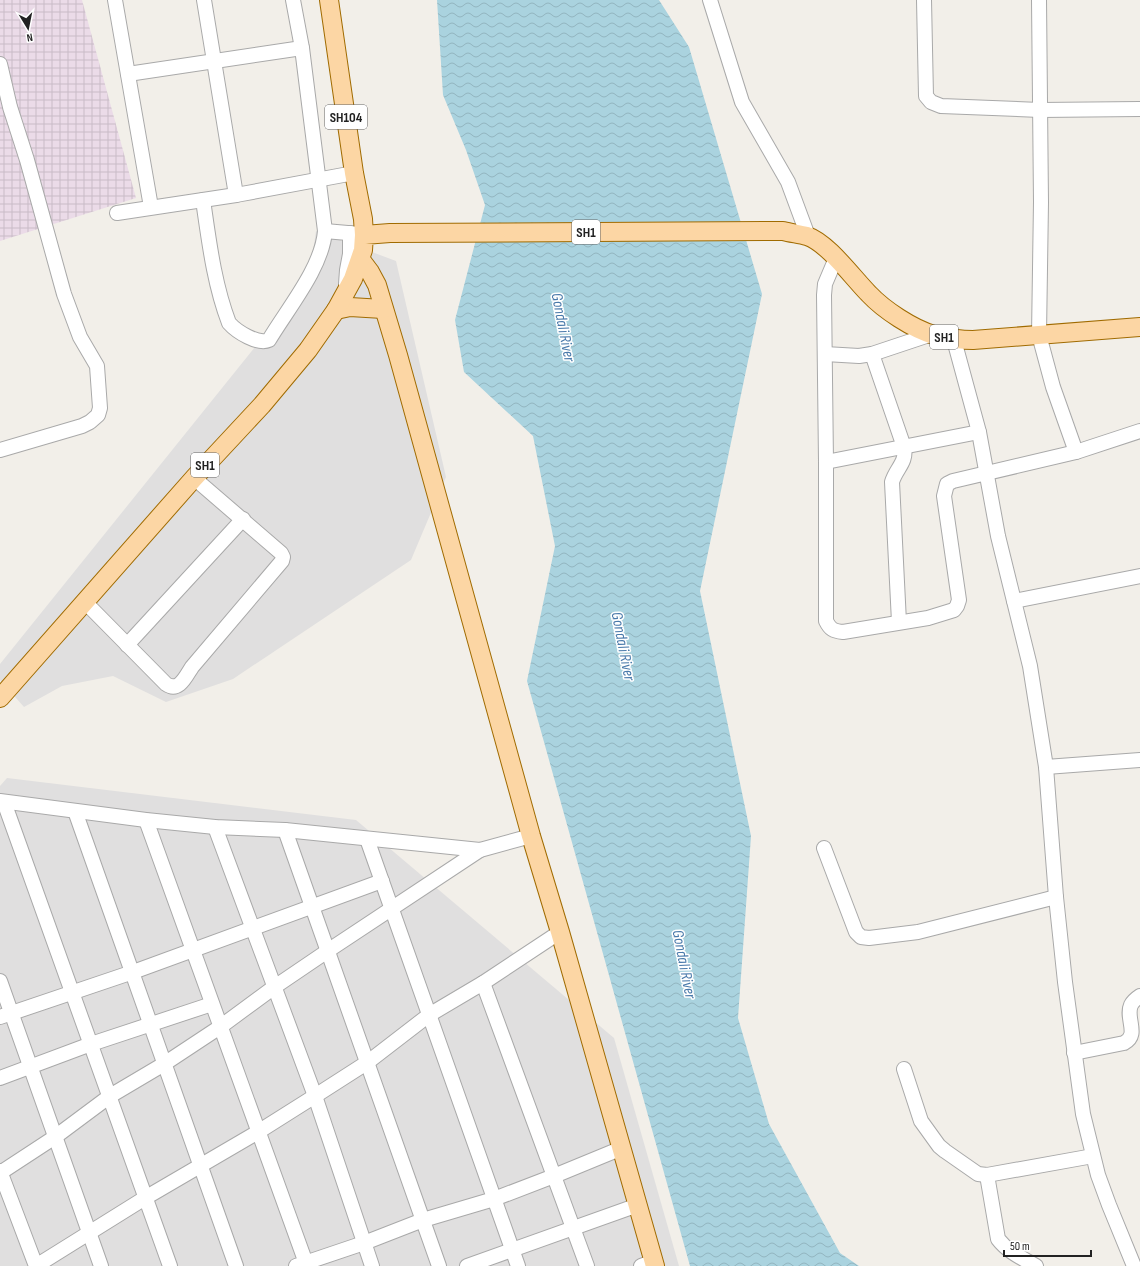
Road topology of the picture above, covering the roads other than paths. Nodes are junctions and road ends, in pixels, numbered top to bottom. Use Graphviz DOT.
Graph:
graph roads {
  1 [pos="115,0"];
  2 [pos="204,0"];
  3 [pos="293,0"];
  4 [pos="328,0"];
  5 [pos="710,0"];
  6 [pos="924,0"];
  7 [pos="1039,0"];
  8 [pos="302,48"];
  9 [pos="214,60"];
  10 [pos="0,64"];
  11 [pos="128,74"];
  12 [pos="1140,108"];
  13 [pos="1040,110"];
  14 [pos="354,173"];
  15 [pos="319,180"];
  16 [pos="236,195"];
  17 [pos="203,200"];
  18 [pos="151,207"];
  19 [pos="117,213"];
  20 [pos="325,231"];
  21 [pos="357,234"];
  22 [pos="808,236"];
  23 [pos="836,258"];
  24 [pos="361,260"];
  25 [pos="347,290"];
  26 [pos="383,309"];
  27 [pos="336,310"];
  28 [pos="1140,327"];
  29 [pos="932,334"];
  30 [pos="1039,335"];
  31 [pos="954,340"];
  32 [pos="825,354"];
  33 [pos="872,354"];
  34 [pos="1140,431"];
  35 [pos="979,432"];
  36 [pos="904,447"];
  37 [pos="0,450"];
  38 [pos="1076,452"];
  39 [pos="826,462"];
  40 [pos="987,474"];
  41 [pos="194,478"];
  42 [pos="242,519"];
  43 [pos="1140,576"];
  44 [pos="84,601"];
  45 [pos="1014,601"];
  46 [pos="898,622"];
  47 [pos="127,645"];
  48 [pos="0,698"];
  49 [pos="1140,760"];
  50 [pos="1046,767"];
  51 [pos="2,802"];
  52 [pos="75,811"];
  53 [pos="146,820"];
  54 [pos="215,827"];
  55 [pos="285,830"];
  56 [pos="531,836"];
  57 [pos="366,839"];
  58 [pos="824,848"];
  59 [pos="480,850"];
  60 [pos="382,881"];
  61 [pos="1056,897"];
  62 [pos="313,907"];
  63 [pos="392,909"];
  64 [pos="253,928"];
  65 [pos="560,932"];
  66 [pos="193,949"];
  67 [pos="328,950"];
  68 [pos="132,972"];
  69 [pos="0,981"];
  70 [pos="483,983"];
  71 [pos="273,988"];
  72 [pos="72,994"];
  73 [pos="1140,996"];
  74 [pos="212,1004"];
  75 [pos="6,1015"];
  76 [pos="429,1015"];
  77 [pos="151,1025"];
  78 [pos="220,1027"];
  79 [pos="91,1044"];
  80 [pos="1074,1053"];
  81 [pos="368,1062"];
  82 [pos="164,1064"];
  83 [pos="30,1067"];
  84 [pos="904,1069"];
  85 [pos="0,1078"];
  86 [pos="110,1096"];
  87 [pos="314,1096"];
  88 [pos="258,1132"];
  89 [pos="55,1137"];
  90 [pos="622,1148"];
  91 [pos="1093,1156"];
  92 [pos="200,1166"];
  93 [pos="0,1172"];
  94 [pos="987,1175"];
  95 [pos="554,1176"];
  96 [pos="145,1198"];
  97 [pos="494,1199"];
  98 [pos="638,1205"];
  99 [pos="423,1220"];
  100 [pos="574,1228"];
  101 [pos="88,1233"];
  102 [pos="364,1243"];
  103 [pos="512,1250"];
  104 [pos="650,1264"];
  105 [pos="303,1265"];
  106 [pos="101,1266"];
  107 [pos="170,1266"];
  108 [pos="236,1266"];
  109 [pos="372,1266"];
  110 [pos="439,1266"];
  111 [pos="467,1266"];
  112 [pos="518,1266"];
  113 [pos="587,1266"];
  114 [pos="1036,1266"];
  115 [pos="1134,1266"];
  1 -- 11 [label="street"];
  2 -- 9 [label="street"];
  3 -- 8 [label="street"];
  4 -- 14 [label="main road, SH104"];
  5 -- 22 [label="street"];
  6 -- 13 [label="street"];
  7 -- 13 [label="street"];
  8 -- 9 [label="street"];
  8 -- 15 [label="street"];
  9 -- 11 [label="street"];
  9 -- 16 [label="street"];
  10 -- 37 [label="street"];
  11 -- 18 [label="street"];
  12 -- 13 [label="street"];
  13 -- 30 [label="street"];
  14 -- 15 [label="street"];
  14 -- 21 [label="main road, SH104"];
  15 -- 16 [label="street"];
  15 -- 20 [label="street"];
  16 -- 17 [label="street"];
  17 -- 18 [label="street"];
  17 -- 20 [label="street"];
  18 -- 19 [label="street"];
  20 -- 21 [label="street"];
  21 -- 22 [label="main road, SH1"];
  21 -- 24 [label="main road, SH1"];
  21 -- 25 [label="street"];
  22 -- 23 [label="main road, SH1"];
  23 -- 29 [label="main road, SH1"];
  23 -- 32 [label="street"];
  24 -- 25 [label="main road, SH1"];
  24 -- 26 [label="main road"];
  25 -- 27 [label="main road, SH1"];
  26 -- 27 [label="main road"];
  26 -- 56 [label="main road"];
  27 -- 41 [label="main road, SH1"];
  28 -- 30 [label="main road, SH1"];
  29 -- 31 [label="main road, SH1"];
  29 -- 33 [label="street"];
  30 -- 31 [label="main road, SH1"];
  30 -- 38 [label="street"];
  31 -- 35 [label="street"];
  32 -- 33 [label="street"];
  32 -- 39 [label="street"];
  33 -- 36 [label="street"];
  34 -- 38 [label="street"];
  35 -- 36 [label="street"];
  35 -- 40 [label="street"];
  36 -- 39 [label="street"];
  36 -- 46 [label="street"];
  38 -- 40 [label="street"];
  39 -- 46 [label="street"];
  40 -- 45 [label="street"];
  40 -- 46 [label="street"];
  41 -- 42 [label="street"];
  41 -- 44 [label="main road, SH1"];
  42 -- 47 [label="street"];
  42 -- 47 [label="street"];
  43 -- 45 [label="street"];
  44 -- 47 [label="street"];
  44 -- 48 [label="main road, SH1"];
  45 -- 50 [label="street"];
  49 -- 50 [label="street"];
  50 -- 61 [label="street"];
  51 -- 52 [label="street"];
  51 -- 72 [label="street"];
  52 -- 53 [label="street"];
  52 -- 68 [label="street"];
  53 -- 54 [label="street"];
  53 -- 66 [label="street"];
  54 -- 55 [label="street"];
  54 -- 64 [label="street"];
  55 -- 57 [label="street"];
  55 -- 62 [label="street"];
  56 -- 59 [label="street"];
  56 -- 65 [label="main road"];
  57 -- 59 [label="street"];
  57 -- 60 [label="street"];
  58 -- 61 [label="street"];
  59 -- 63 [label="street"];
  60 -- 62 [label="street"];
  60 -- 63 [label="street"];
  61 -- 80 [label="street"];
  62 -- 64 [label="street"];
  62 -- 67 [label="street"];
  63 -- 67 [label="street"];
  63 -- 76 [label="street"];
  64 -- 66 [label="street"];
  64 -- 71 [label="street"];
  65 -- 70 [label="street"];
  65 -- 90 [label="main road"];
  66 -- 68 [label="street"];
  66 -- 74 [label="street"];
  67 -- 71 [label="street"];
  67 -- 81 [label="street"];
  68 -- 72 [label="street"];
  68 -- 77 [label="street"];
  69 -- 75 [label="street"];
  70 -- 76 [label="street"];
  70 -- 95 [label="street"];
  71 -- 78 [label="street"];
  71 -- 87 [label="street"];
  72 -- 75 [label="street"];
  72 -- 79 [label="street"];
  73 -- 80 [label="street"];
  74 -- 77 [label="street"];
  74 -- 78 [label="street"];
  75 -- 83 [label="street"];
  76 -- 81 [label="street"];
  76 -- 97 [label="street"];
  77 -- 79 [label="street"];
  77 -- 82 [label="street"];
  78 -- 82 [label="street"];
  78 -- 88 [label="street"];
  79 -- 83 [label="street"];
  79 -- 86 [label="street"];
  80 -- 91 [label="street"];
  81 -- 87 [label="street"];
  81 -- 99 [label="street"];
  82 -- 86 [label="street"];
  82 -- 92 [label="street"];
  83 -- 85 [label="street"];
  83 -- 89 [label="street"];
  84 -- 94 [label="street"];
  86 -- 89 [label="street"];
  86 -- 96 [label="street"];
  87 -- 88 [label="street"];
  87 -- 102 [label="street"];
  88 -- 92 [label="street"];
  88 -- 105 [label="street"];
  89 -- 93 [label="street"];
  89 -- 101 [label="street"];
  90 -- 95 [label="street"];
  90 -- 98 [label="main road"];
  91 -- 94 [label="street"];
  91 -- 115 [label="street"];
  92 -- 96 [label="street"];
  92 -- 108 [label="street"];
  93 -- 101 [label="street"];
  94 -- 114 [label="street"];
  95 -- 97 [label="street"];
  95 -- 100 [label="street"];
  96 -- 101 [label="street"];
  96 -- 107 [label="street"];
  97 -- 99 [label="street"];
  97 -- 103 [label="street"];
  98 -- 100 [label="street"];
  98 -- 104 [label="main road"];
  99 -- 102 [label="street"];
  99 -- 110 [label="street"];
  100 -- 103 [label="street"];
  100 -- 113 [label="street"];
  101 -- 106 [label="street"];
  102 -- 105 [label="street"];
  102 -- 109 [label="street"];
  103 -- 111 [label="street"];
  103 -- 112 [label="street"];
}
